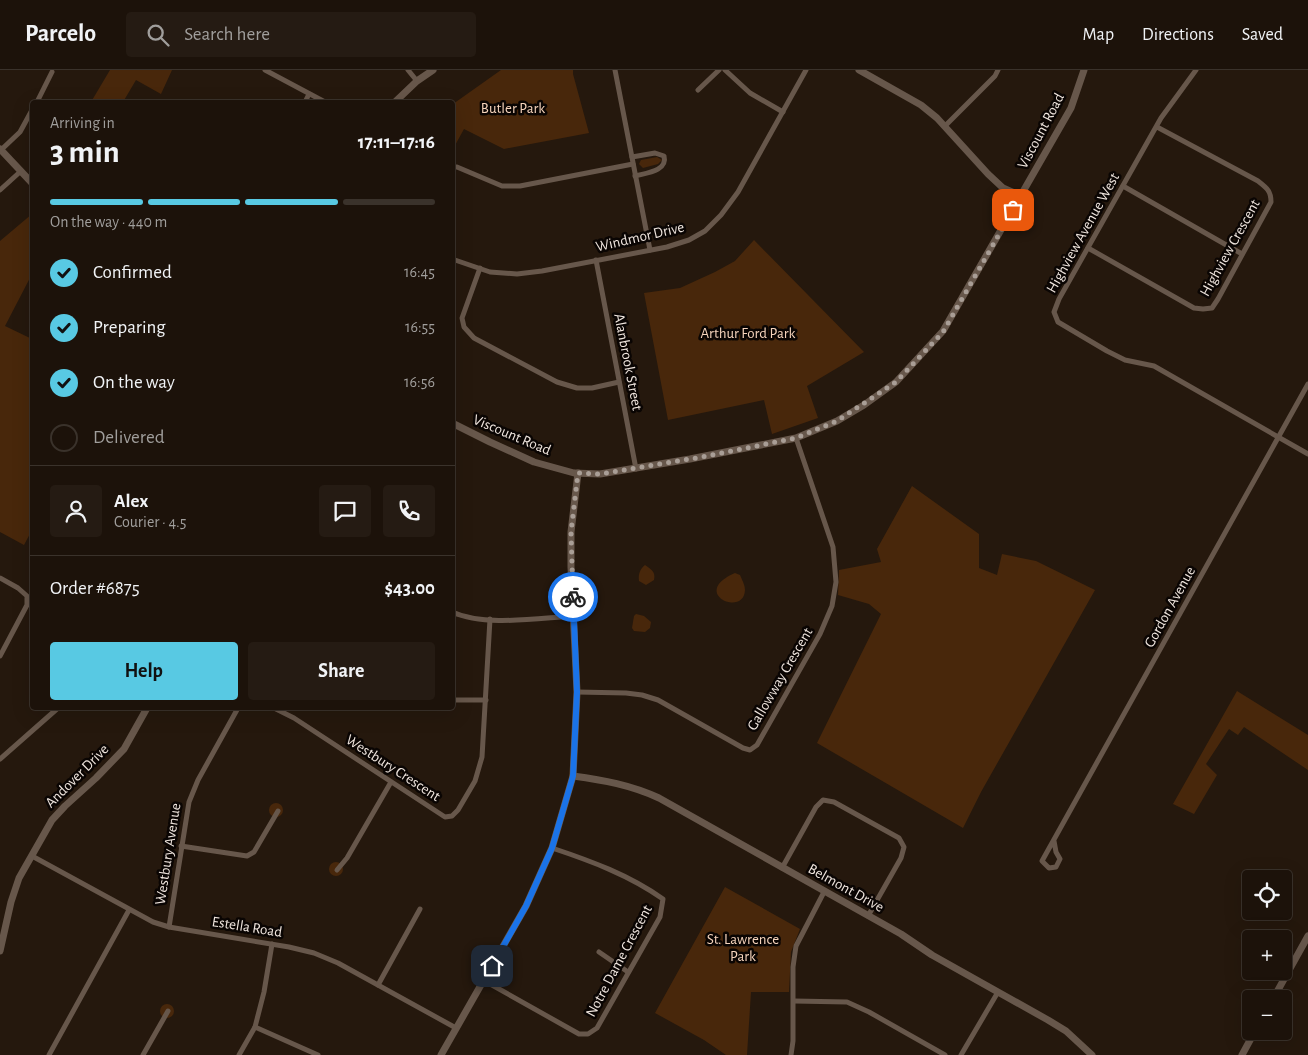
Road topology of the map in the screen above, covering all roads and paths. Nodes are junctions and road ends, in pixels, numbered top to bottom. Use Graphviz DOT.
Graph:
graph roads {
  1 [pos="265,70"];
  2 [pos="408,70"];
  3 [pos="433,70"];
  4 [pos="615,70"];
  5 [pos="719,70"];
  6 [pos="725,70"];
  7 [pos="806,70"];
  8 [pos="859,70"];
  9 [pos="998,70"];
  10 [pos="1084,70"];
  11 [pos="1196,70"];
  12 [pos="52,72"];
  13 [pos="417,81"];
  14 [pos="698,90"];
  15 [pos="310,94"];
  16 [pos="38,100"];
  17 [pos="306,100"];
  18 [pos="321,100"];
  19 [pos="397,100"];
  20 [pos="783,112"];
  21 [pos="30,114"];
  22 [pos="945,126"];
  23 [pos="1157,127"];
  24 [pos="1,150"];
  25 [pos="632,157"];
  26 [pos="633,164"];
  27 [pos="455,167"];
  28 [pos="21,171"];
  29 [pos="635,176"];
  30 [pos="30,181"];
  31 [pos="1123,186"];
  32 [pos="0,190"];
  33 [pos="1021,196"];
  34 [pos="1088,248"];
  35 [pos="650,250"];
  36 [pos="1242,254"];
  37 [pos="455,260"];
  38 [pos="596,260"];
  39 [pos="480,268"];
  40 [pos="619,382"];
  41 [pos="1308,384"];
  42 [pos="455,424"];
  43 [pos="1279,437"];
  44 [pos="796,438"];
  45 [pos="1308,454"];
  46 [pos="636,469"];
  47 [pos="578,473"];
  48 [pos="0,578"];
  49 [pos="455,613"];
  50 [pos="574,616"];
  51 [pos="490,619"];
  52 [pos="0,656"];
  53 [pos="577,692"];
  54 [pos="455,700"];
  55 [pos="486,700"];
  56 [pos="56,710"];
  57 [pos="146,710"];
  58 [pos="237,710"];
  59 [pos="278,710"];
  60 [pos="0,759"];
  61 [pos="573,776"];
  62 [pos="391,782"];
  63 [pos="278,812"];
  64 [pos="1054,841"];
  65 [pos="181,846"];
  66 [pos="552,848"];
  67 [pos="32,856"];
  68 [pos="782,868"];
  69 [pos="337,870"];
  70 [pos="824,892"];
  71 [pos="420,909"];
  72 [pos="129,910"];
  73 [pos="868,916"];
  74 [pos="3,921"];
  75 [pos="170,927"];
  76 [pos="1308,936"];
  77 [pos="272,944"];
  78 [pos="0,951"];
  79 [pos="599,952"];
  80 [pos="628,972"];
  81 [pos="483,980"];
  82 [pos="378,985"];
  83 [pos="1278,990"];
  84 [pos="998,992"];
  85 [pos="794,1001"];
  86 [pos="168,1011"];
  87 [pos="255,1027"];
  88 [pos="456,1028"];
  89 [pos="1250,1040"];
  90 [pos="49,1055"];
  91 [pos="143,1055"];
  92 [pos="238,1055"];
  93 [pos="318,1055"];
  94 [pos="441,1055"];
  95 [pos="791,1055"];
  96 [pos="945,1055"];
  97 [pos="961,1055"];
  98 [pos="1092,1055"];
  99 [pos="1242,1055"];
  1 -- 15 [label="street"];
  2 -- 13 [label="street"];
  3 -- 13 [label="street"];
  4 -- 25 [label="street"];
  5 -- 14 [label="street"];
  6 -- 20 [label="street"];
  7 -- 20 [label="street, Windmor Drive"];
  8 -- 22 [label="street"];
  9 -- 22 [label="street"];
  10 -- 33 [label="street, Viscount Road"];
  11 -- 23 [label="street, Highview Avenue West"];
  12 -- 16 [label="street"];
  13 -- 19 [label="street"];
  15 -- 17 [label="street"];
  15 -- 18 [label="street"];
  20 -- 35 [label="street, Windmor Drive"];
  21 -- 24 [label="street"];
  22 -- 33 [label="street"];
  23 -- 31 [label="street, Highview Avenue West"];
  23 -- 36 [label="street, Highview Crescent"];
  24 -- 28 [label="street"];
  25 -- 26 [label="street"];
  25 -- 29 [label="street"];
  26 -- 27 [label="street"];
  26 -- 29 [label="street"];
  28 -- 30 [label="street"];
  28 -- 32 [label="street"];
  29 -- 35 [label="street"];
  31 -- 34 [label="street, Highview Avenue West"];
  31 -- 36 [label="street"];
  33 -- 44 [label="street, Viscount Road"];
  34 -- 36 [label="street, Highview Crescent"];
  34 -- 43 [label="street, Highview Avenue West"];
  35 -- 38 [label="street, Windmor Drive"];
  37 -- 39 [label="street, Windmor Drive"];
  38 -- 39 [label="street, Windmor Drive"];
  38 -- 40 [label="street, Alanbrook Street"];
  39 -- 40 [label="street"];
  40 -- 46 [label="street, Alanbrook Street"];
  41 -- 43 [label="street, Gordon Avenue"];
  42 -- 47 [label="street, Viscount Road"];
  43 -- 45 [label="street, Highview Avenue West"];
  43 -- 64 [label="street, Gordon Avenue"];
  44 -- 46 [label="street, Viscount Road"];
  44 -- 53 [label="street, Gallowway Crescent"];
  46 -- 47 [label="street, Viscount Road"];
  47 -- 50 [label="street"];
  48 -- 52 [label="street"];
  49 -- 51 [label="street"];
  50 -- 51 [label="street"];
  50 -- 53 [label="street"];
  51 -- 55 [label="street, Westbury Crescent"];
  53 -- 61 [label="street"];
  54 -- 55 [label="street"];
  55 -- 62 [label="street, Westbury Crescent"];
  56 -- 60 [label="street"];
  57 -- 67 [label="street, Andover Drive"];
  58 -- 65 [label="street, Westbury Avenue"];
  59 -- 62 [label="street, Westbury Crescent"];
  61 -- 66 [label="street"];
  61 -- 68 [label="street, Belmont Drive"];
  62 -- 69 [label="street"];
  63 -- 65 [label="street"];
  64 -- 64 [label="street, Gordon Avenue"];
  65 -- 75 [label="street, Westbury Avenue"];
  66 -- 80 [label="street, Notre Dame Crescent"];
  66 -- 81 [label="street"];
  67 -- 72 [label="street, Estella Road"];
  67 -- 74 [label="street, Andover Drive"];
  68 -- 70 [label="street, Belmont Drive"];
  68 -- 73 [label="street"];
  70 -- 73 [label="street, Belmont Drive"];
  70 -- 85 [label="street"];
  71 -- 82 [label="street"];
  72 -- 75 [label="street, Estella Road"];
  72 -- 90 [label="street"];
  73 -- 84 [label="street, Belmont Drive"];
  74 -- 78 [label="street, Andover Drive"];
  75 -- 77 [label="street, Estella Road"];
  76 -- 83 [label="street"];
  77 -- 82 [label="street, Estella Road"];
  77 -- 87 [label="street"];
  79 -- 80 [label="street"];
  80 -- 81 [label="street, Notre Dame Crescent"];
  81 -- 88 [label="street"];
  82 -- 88 [label="street, Estella Road"];
  84 -- 97 [label="street"];
  84 -- 98 [label="street, Belmont Drive"];
  85 -- 95 [label="street"];
  85 -- 96 [label="street"];
  86 -- 91 [label="street"];
  87 -- 92 [label="street"];
  87 -- 93 [label="street"];
  88 -- 94 [label="street"];
  89 -- 99 [label="street"];
}
